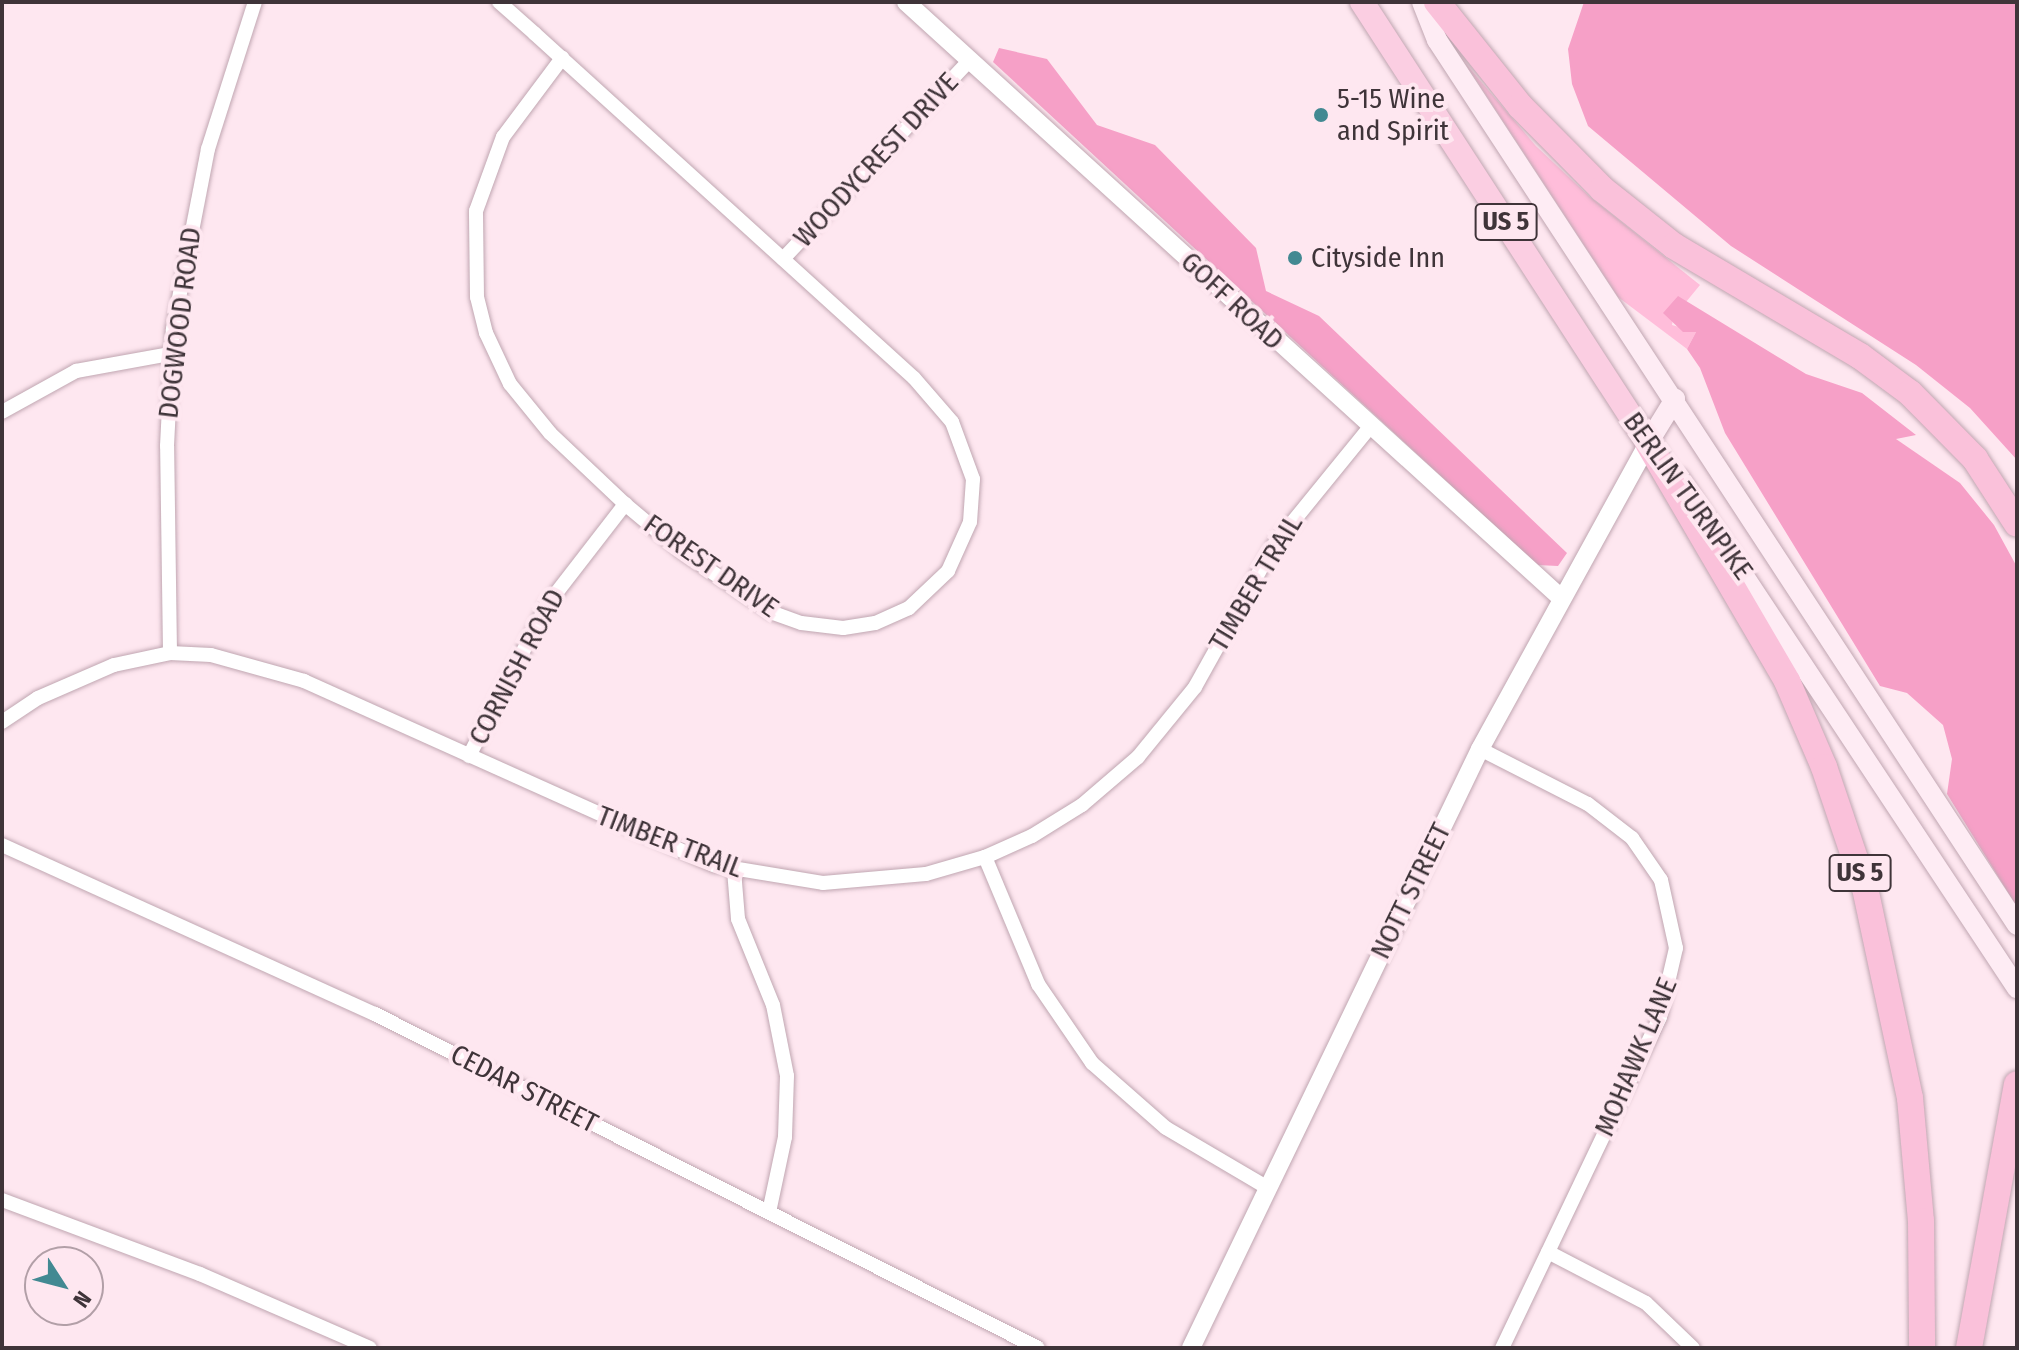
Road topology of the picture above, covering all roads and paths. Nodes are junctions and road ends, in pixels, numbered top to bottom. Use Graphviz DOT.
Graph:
graph roads {
  1 [pos="255,2"];
  2 [pos="499,2"];
  3 [pos="906,2"];
  4 [pos="1362,2"];
  5 [pos="1422,2"];
  6 [pos="1437,2"];
  7 [pos="562,58"];
  8 [pos="970,60"];
  9 [pos="783,259"];
  10 [pos="170,354"];
  11 [pos="1675,399"];
  12 [pos="2,412"];
  13 [pos="1370,427"];
  14 [pos="1648,443"];
  15 [pos="625,504"];
  16 [pos="2017,524"];
  17 [pos="1560,597"];
  18 [pos="170,653"];
  19 [pos="2,722"];
  20 [pos="1480,749"];
  21 [pos="469,756"];
  22 [pos="2,845"];
  23 [pos="985,857"];
  24 [pos="734,870"];
  25 [pos="2017,925"];
  26 [pos="2017,988"];
  27 [pos="2017,1084"];
  28 [pos="1268,1188"];
  29 [pos="2,1200"];
  30 [pos="769,1212"];
  31 [pos="1548,1252"];
  32 [pos="370,1348"];
  33 [pos="1038,1348"];
  34 [pos="1191,1348"];
  35 [pos="1502,1348"];
  36 [pos="1693,1348"];
  37 [pos="1922,1348"];
  38 [pos="1969,1348"];
  1 -- 10 [label="street, DOGWOOD ROAD"];
  2 -- 7 [label="street, FOREST DRIVE"];
  3 -- 8 [label="street, GOFF ROAD"];
  4 -- 14 [label="highway, BERLIN TURNPIKE / US 5"];
  5 -- 11 [label="main road, BERLIN TURNPIKE"];
  6 -- 16 [label="highway"];
  7 -- 9 [label="street, FOREST DRIVE"];
  7 -- 15 [label="street, FOREST DRIVE"];
  8 -- 9 [label="street, WOODYCREST DRIVE"];
  8 -- 13 [label="street, GOFF ROAD"];
  9 -- 15 [label="street, FOREST DRIVE"];
  10 -- 12 [label="street"];
  10 -- 18 [label="street, DOGWOOD ROAD"];
  11 -- 14 [label="main road"];
  11 -- 25 [label="main road, BERLIN TURNPIKE"];
  13 -- 17 [label="street, GOFF ROAD"];
  13 -- 23 [label="street, TIMBER TRAIL"];
  14 -- 17 [label="street, NOTT STREET"];
  14 -- 26 [label="main road, BERLIN TURNPIKE"];
  14 -- 37 [label="highway, US 5"];
  15 -- 21 [label="street, CORNISH ROAD"];
  17 -- 20 [label="street, NOTT STREET"];
  18 -- 19 [label="street, TIMBER TRAIL"];
  18 -- 21 [label="street, TIMBER TRAIL"];
  20 -- 28 [label="street, NOTT STREET"];
  20 -- 31 [label="street, MOHAWK LANE"];
  21 -- 24 [label="street, TIMBER TRAIL"];
  22 -- 30 [label="street, CEDAR STREET"];
  23 -- 24 [label="street, TIMBER TRAIL"];
  23 -- 28 [label="street"];
  24 -- 30 [label="street"];
  27 -- 38 [label="highway"];
  28 -- 34 [label="street, NOTT STREET"];
  29 -- 32 [label="street"];
  30 -- 33 [label="street, CEDAR STREET"];
  31 -- 35 [label="street, MOHAWK LANE"];
  31 -- 36 [label="street"];
}
